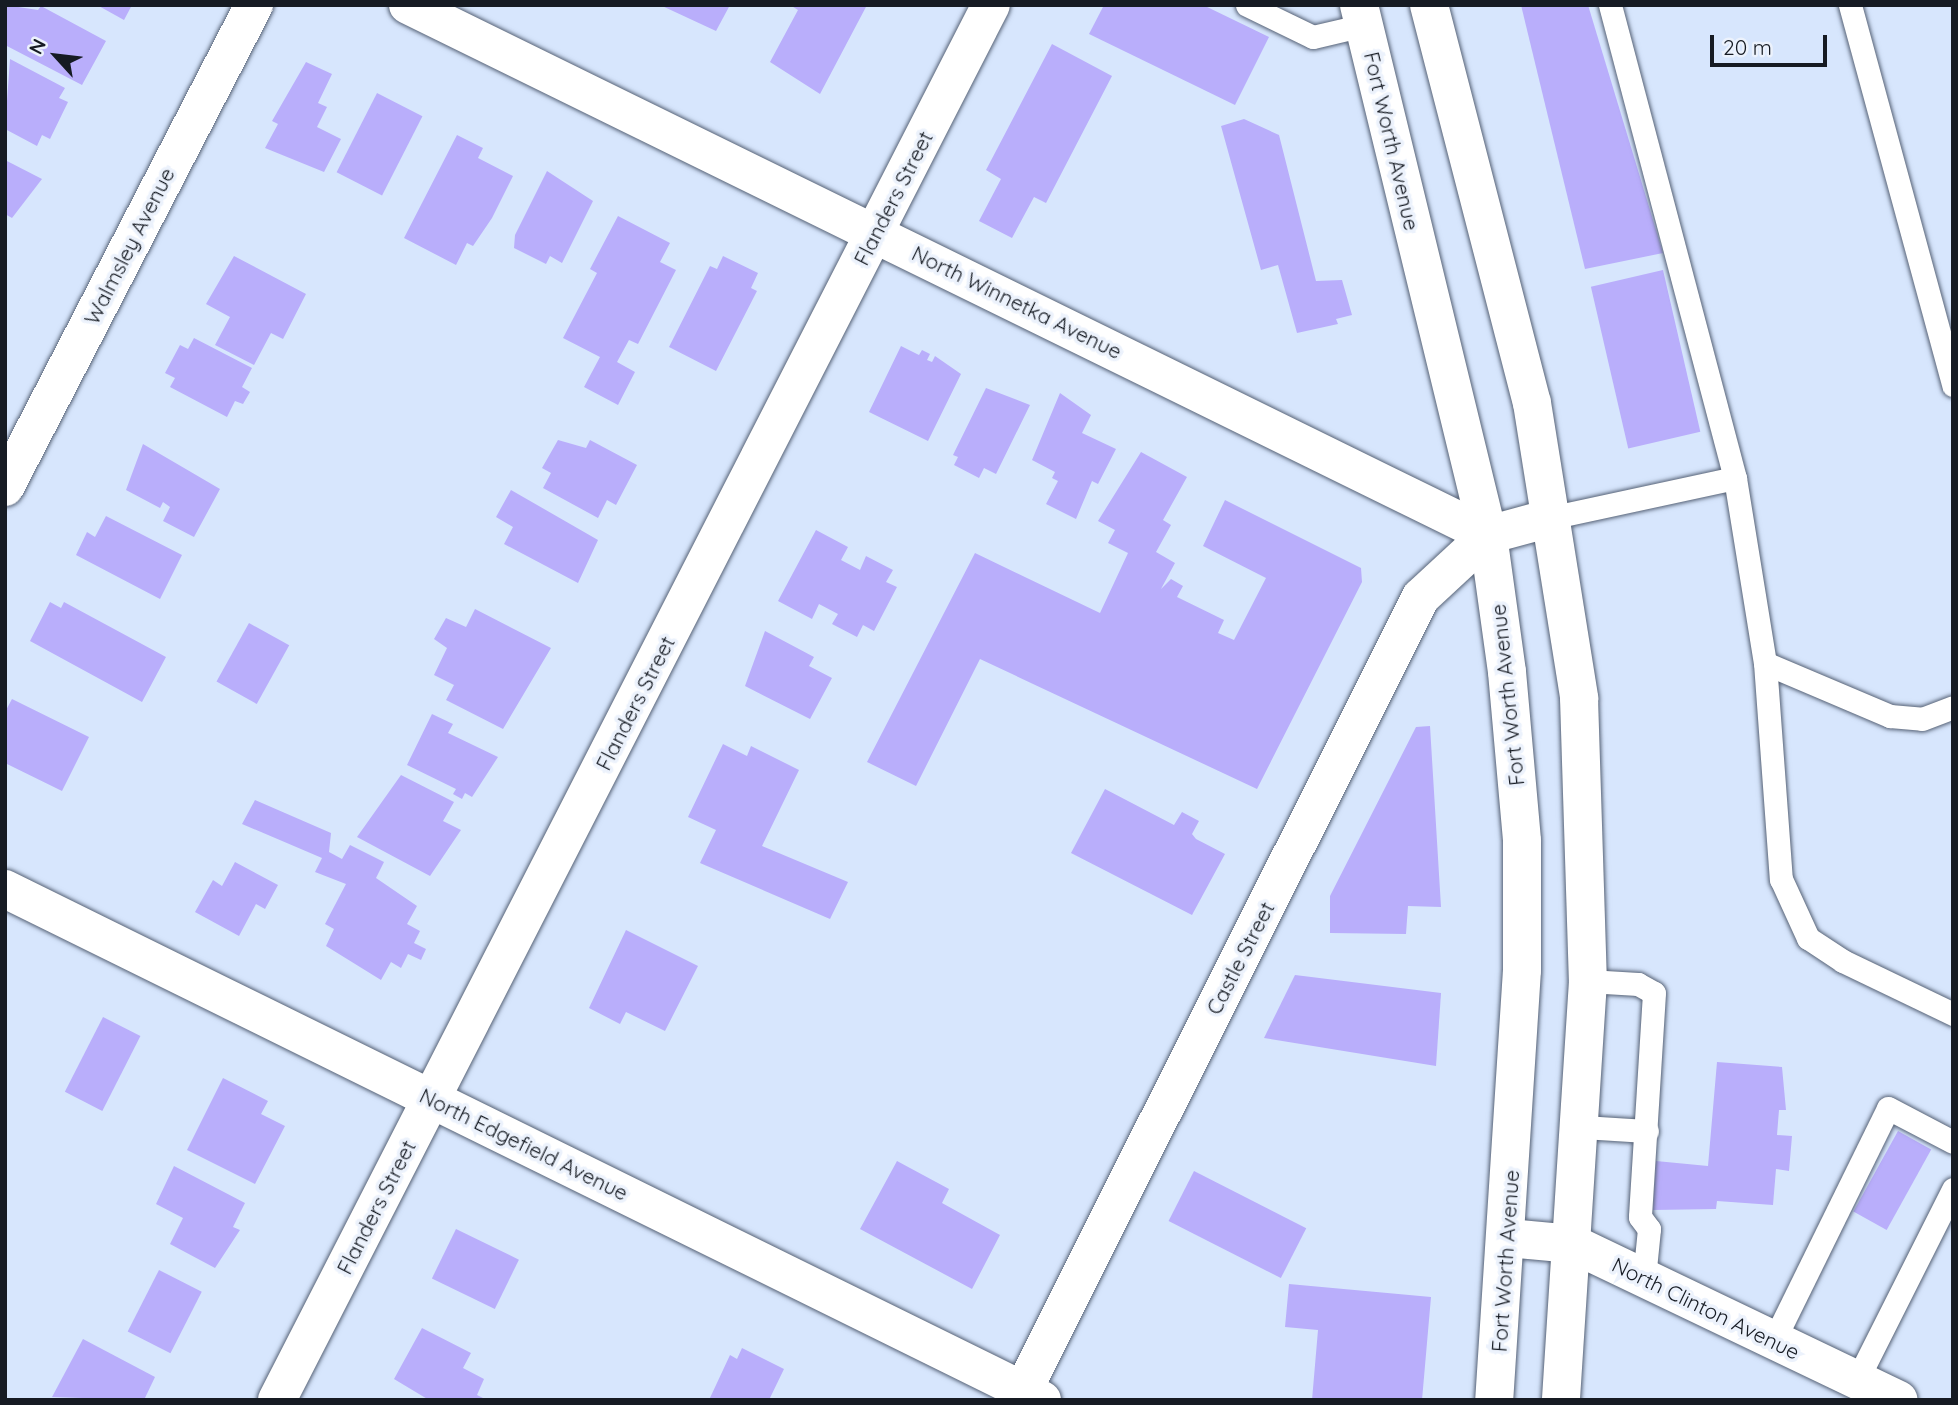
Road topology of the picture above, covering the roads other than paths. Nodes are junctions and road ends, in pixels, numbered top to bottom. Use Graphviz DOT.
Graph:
graph roads {
  1 [pos="254,5"];
  2 [pos="408,5"];
  3 [pos="991,5"];
  4 [pos="1247,5"];
  5 [pos="1429,5"];
  6 [pos="1610,5"];
  7 [pos="1850,5"];
  8 [pos="1361,15"];
  9 [pos="876,232"];
  10 [pos="1953,385"];
  11 [pos="1735,478"];
  12 [pos="5,487"];
  13 [pos="1554,517"];
  14 [pos="1488,535"];
  15 [pos="1765,663"];
  16 [pos="1953,707"];
  17 [pos="5,889"];
  18 [pos="1588,981"];
  19 [pos="1953,1014"];
  20 [pos="433,1099"];
  21 [pos="1583,1127"];
  22 [pos="1647,1131"];
  23 [pos="1953,1142"];
  24 [pos="1953,1189"];
  25 [pos="1508,1238"];
  26 [pos="1573,1244"];
  27 [pos="1644,1278"];
  28 [pos="1774,1340"];
  29 [pos="1857,1380"];
  30 [pos="1028,1396"];
  31 [pos="277,1400"];
  32 [pos="1494,1400"];
  33 [pos="1561,1400"];
  34 [pos="1899,1400"];
  1 -- 12 [label="street, Walmsley Avenue"];
  2 -- 9 [label="street, North Winnetka Avenue"];
  3 -- 9 [label="street, Flanders Street"];
  4 -- 8 [label="lane"];
  5 -- 13 [label="street"];
  6 -- 11 [label="lane"];
  7 -- 10 [label="lane"];
  8 -- 14 [label="street, Fort Worth Avenue"];
  9 -- 14 [label="street, North Winnetka Avenue"];
  9 -- 20 [label="street, Flanders Street"];
  11 -- 13 [label="lane"];
  11 -- 15 [label="lane"];
  13 -- 14 [label="street"];
  13 -- 18 [label="street"];
  14 -- 25 [label="street, Fort Worth Avenue"];
  14 -- 30 [label="street, Castle Street"];
  15 -- 16 [label="lane"];
  15 -- 19 [label="lane"];
  17 -- 20 [label="street, North Edgefield Avenue"];
  18 -- 21 [label="street"];
  18 -- 22 [label="lane"];
  20 -- 30 [label="street, North Edgefield Avenue"];
  20 -- 31 [label="street, Flanders Street"];
  21 -- 22 [label="lane"];
  21 -- 26 [label="street"];
  22 -- 27 [label="lane"];
  23 -- 28 [label="lane"];
  24 -- 29 [label="lane"];
  25 -- 26 [label="street, North Clinton Avenue"];
  25 -- 32 [label="street, Fort Worth Avenue"];
  26 -- 27 [label="street, North Clinton Avenue"];
  26 -- 33 [label="street"];
  27 -- 28 [label="street, North Clinton Avenue"];
  28 -- 29 [label="street, North Clinton Avenue"];
  29 -- 34 [label="street, North Clinton Avenue"];
}
